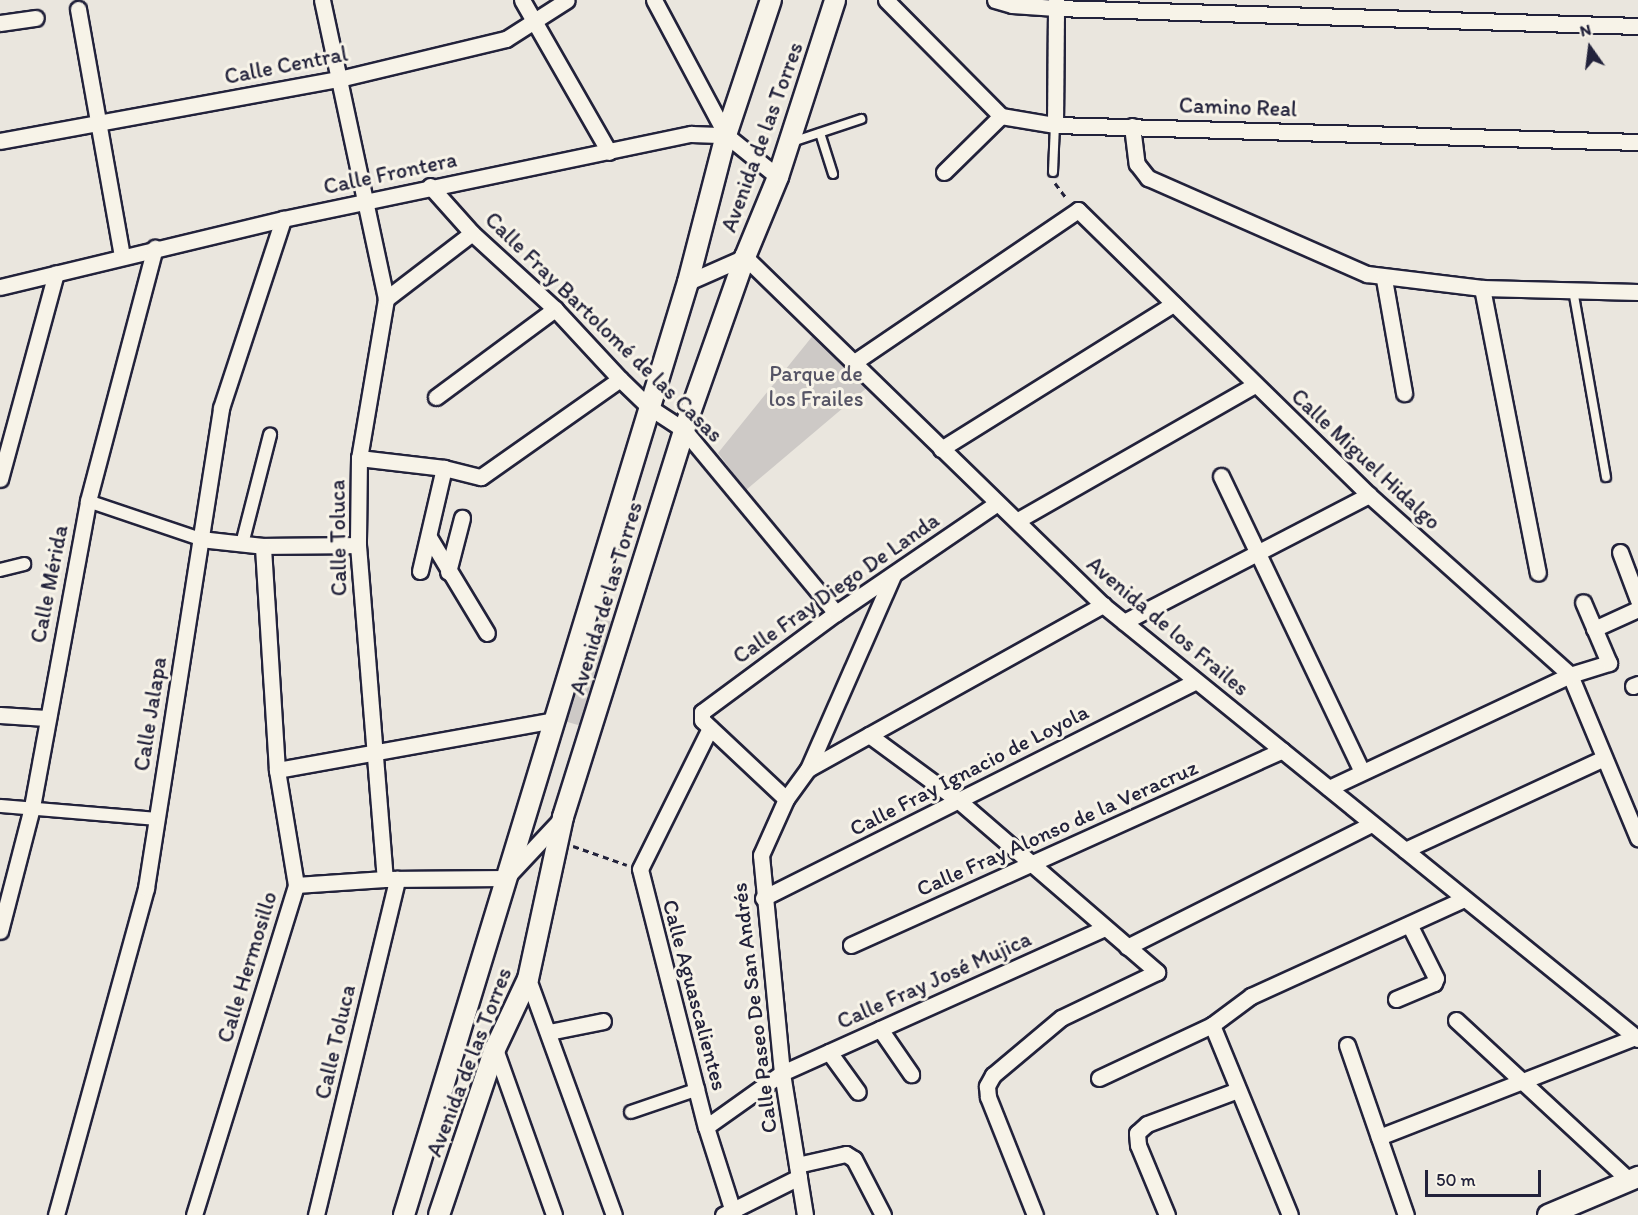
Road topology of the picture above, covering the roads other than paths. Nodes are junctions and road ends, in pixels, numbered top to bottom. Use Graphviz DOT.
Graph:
graph roads {
  1 [pos="322,0"];
  2 [pos="522,0"];
  3 [pos="567,0"];
  4 [pos="654,0"];
  5 [pos="771,0"];
  6 [pos="835,0"];
  7 [pos="886,0"];
  8 [pos="995,0"];
  9 [pos="1056,4"];
  10 [pos="78,9"];
  11 [pos="36,18"];
  12 [pos="0,23"];
  13 [pos="534,23"];
  14 [pos="1638,26"];
  15 [pos="339,79"];
  16 [pos="1001,116"];
  17 [pos="861,119"];
  18 [pos="98,124"];
  19 [pos="1056,126"];
  20 [pos="1132,126"];
  21 [pos="820,133"];
  22 [pos="726,135"];
  23 [pos="0,141"];
  24 [pos="1638,142"];
  25 [pos="788,143"];
  26 [pos="609,152"];
  27 [pos="944,172"];
  28 [pos="1053,172"];
  29 [pos="833,174"];
  30 [pos="778,177"];
  31 [pos="430,186"];
  32 [pos="364,201"];
  33 [pos="283,219"];
  34 [pos="472,233"];
  35 [pos="155,248"];
  36 [pos="122,256"];
  37 [pos="745,256"];
  38 [pos="56,273"];
  39 [pos="1384,279"];
  40 [pos="688,282"];
  41 [pos="0,287"];
  42 [pos="1482,288"];
  43 [pos="1573,290"];
  44 [pos="1638,292"];
  45 [pos="386,299"];
  46 [pos="1173,304"];
  47 [pos="555,309"];
  48 [pos="853,363"];
  49 [pos="620,380"];
  50 [pos="1255,385"];
  51 [pos="1404,393"];
  52 [pos="436,397"];
  53 [pos="649,407"];
  54 [pos="684,430"];
  55 [pos="270,435"];
  56 [pos="941,449"];
  57 [pos="359,458"];
  58 [pos="444,468"];
  59 [pos="1221,476"];
  60 [pos="1606,477"];
  61 [pos="0,479"];
  62 [pos="1369,495"];
  63 [pos="88,501"];
  64 [pos="996,504"];
  65 [pos="462,518"];
  66 [pos="1018,520"];
  67 [pos="429,537"];
  68 [pos="200,539"];
  69 [pos="242,544"];
  70 [pos="358,545"];
  71 [pos="263,546"];
  72 [pos="1620,552"];
  73 [pos="1260,555"];
  74 [pos="24,564"];
  75 [pos="0,570"];
  76 [pos="420,571"];
  77 [pos="448,572"];
  78 [pos="1538,573"];
  79 [pos="893,575"];
  80 [pos="1638,600"];
  81 [pos="1583,602"];
  82 [pos="1103,605"];
  83 [pos="1638,609"];
  84 [pos="836,613"];
  85 [pos="1124,622"];
  86 [pos="1594,629"];
  87 [pos="487,633"];
  88 [pos="1570,675"];
  89 [pos="1196,681"];
  90 [pos="0,715"];
  91 [pos="46,718"];
  92 [pos="554,720"];
  93 [pos="710,728"];
  94 [pos="869,735"];
  95 [pos="1282,750"];
  96 [pos="372,752"];
  97 [pos="1604,758"];
  98 [pos="808,769"];
  99 [pos="277,770"];
  100 [pos="1362,771"];
  101 [pos="1329,788"];
  102 [pos="786,799"];
  103 [pos="959,801"];
  104 [pos="0,806"];
  105 [pos="32,807"];
  106 [pos="562,817"];
  107 [pos="157,819"];
  108 [pos="1372,824"];
  109 [pos="1638,838"];
  110 [pos="1405,850"];
  111 [pos="1033,866"];
  112 [pos="506,878"];
  113 [pos="391,879"];
  114 [pos="296,885"];
  115 [pos="763,898"];
  116 [pos="1464,898"];
  117 [pos="1409,924"];
  118 [pos="1105,928"];
  119 [pos="0,931"];
  120 [pos="851,945"];
  121 [pos="1127,947"];
  122 [pos="528,979"];
  123 [pos="1396,999"];
  124 [pos="1456,1020"];
  125 [pos="603,1021"];
  126 [pos="1212,1025"];
  127 [pos="880,1029"];
  128 [pos="549,1032"];
  129 [pos="1636,1038"];
  130 [pos="1347,1045"];
  131 [pos="495,1049"];
  132 [pos="829,1052"];
  133 [pos="782,1073"];
  134 [pos="911,1074"];
  135 [pos="1099,1078"];
  136 [pos="1524,1083"];
  137 [pos="698,1089"];
  138 [pos="1238,1090"];
  139 [pos="858,1092"];
  140 [pos="631,1112"];
  141 [pos="706,1127"];
  142 [pos="1379,1137"];
  143 [pos="798,1171"];
  144 [pos="1634,1179"];
  145 [pos="729,1213"];
  146 [pos="56,1215"];
  147 [pos="194,1215"];
  148 [pos="315,1215"];
  149 [pos="404,1215"];
  150 [pos="439,1215"];
  151 [pos="554,1215"];
  152 [pos="614,1215"];
  153 [pos="805,1215"];
  154 [pos="884,1215"];
  155 [pos="1035,1215"];
  156 [pos="1167,1215"];
  157 [pos="1290,1215"];
  158 [pos="1406,1215"];
  159 [pos="1548,1215"];
  1 -- 15 [label="street, Calle Toluca"];
  2 -- 13 [label="street"];
  3 -- 13 [label="street, Calle Central"];
  4 -- 22 [label="street"];
  5 -- 22 [label="street, Avenida de las Torres"];
  6 -- 25 [label="street, Avenida de las Torres"];
  7 -- 16 [label="street"];
  8 -- 9 [label="street"];
  9 -- 14 [label="street"];
  9 -- 19 [label="street"];
  10 -- 18 [label="street"];
  11 -- 12 [label="street"];
  13 -- 15 [label="street, Calle Central"];
  13 -- 26 [label="street"];
  15 -- 18 [label="street, Calle Central"];
  15 -- 32 [label="street, Calle Toluca"];
  16 -- 19 [label="street, Camino Real"];
  16 -- 27 [label="street"];
  17 -- 21 [label="lane"];
  18 -- 23 [label="street, Calle Central"];
  18 -- 36 [label="street"];
  19 -- 20 [label="street, Camino Real"];
  19 -- 28 [label="lane"];
  20 -- 24 [label="street, Camino Real"];
  20 -- 39 [label="street"];
  21 -- 25 [label="lane"];
  21 -- 29 [label="lane"];
  22 -- 26 [label="street, Calle Frontera"];
  22 -- 30 [label="street"];
  22 -- 40 [label="street, Avenida de las Torres"];
  25 -- 30 [label="street, Avenida de las Torres"];
  26 -- 31 [label="street, Calle Frontera"];
  30 -- 37 [label="street, Avenida de las Torres"];
  31 -- 32 [label="street, Calle Frontera"];
  31 -- 34 [label="street, Calle Fray Bartolomé de las Casas"];
  32 -- 33 [label="street, Calle Frontera"];
  32 -- 45 [label="street, Calle Toluca"];
  33 -- 35 [label="street, Calle Frontera"];
  33 -- 68 [label="street, Calle Jalapa"];
  34 -- 45 [label="street"];
  34 -- 47 [label="street, Calle Fray Bartolomé de las Casas"];
  35 -- 36 [label="street, Calle Frontera"];
  35 -- 63 [label="street, Calle Mérida"];
  36 -- 38 [label="street, Calle Frontera"];
  37 -- 40 [label="street"];
  37 -- 48 [label="street, Avenida de los Frailes"];
  37 -- 54 [label="street, Avenida de las Torres"];
  38 -- 41 [label="street, Calle Frontera"];
  38 -- 61 [label="street"];
  39 -- 42 [label="street"];
  39 -- 51 [label="street"];
  40 -- 53 [label="street, Avenida de las Torres"];
  42 -- 43 [label="street"];
  42 -- 78 [label="street"];
  43 -- 44 [label="street"];
  43 -- 60 [label="lane"];
  45 -- 57 [label="street, Calle Toluca"];
  46 -- 48 [label="street, Calle Miguel Hidalgo"];
  46 -- 50 [label="street, Calle Miguel Hidalgo"];
  46 -- 56 [label="street"];
  47 -- 49 [label="street, Calle Fray Bartolomé de las Casas"];
  47 -- 52 [label="street"];
  48 -- 56 [label="street, Avenida de los Frailes"];
  49 -- 53 [label="street, Calle Fray Bartolomé de las Casas"];
  49 -- 58 [label="street"];
  50 -- 62 [label="street, Calle Miguel Hidalgo"];
  50 -- 66 [label="street"];
  53 -- 54 [label="street, Calle Fray Bartolomé de las Casas"];
  53 -- 92 [label="street, Avenida de las Torres"];
  54 -- 84 [label="street, Calle Fray Bartolomé de las Casas"];
  54 -- 106 [label="street, Avenida de las Torres"];
  55 -- 69 [label="street"];
  56 -- 64 [label="street, Avenida de los Frailes"];
  57 -- 58 [label="street"];
  57 -- 70 [label="street, Calle Toluca"];
  58 -- 67 [label="street"];
  59 -- 73 [label="street"];
  62 -- 73 [label="street"];
  62 -- 88 [label="street, Calle Miguel Hidalgo"];
  63 -- 68 [label="street"];
  63 -- 91 [label="street, Calle Mérida"];
  64 -- 66 [label="street, Avenida de los Frailes"];
  64 -- 79 [label="street, Calle Fray Diego De Landa"];
  65 -- 77 [label="street"];
  66 -- 82 [label="street, Avenida de los Frailes"];
  67 -- 76 [label="street"];
  67 -- 77 [label="street"];
  68 -- 69 [label="street"];
  68 -- 107 [label="street, Calle Jalapa"];
  69 -- 71 [label="street"];
  70 -- 71 [label="street"];
  70 -- 96 [label="street, Calle Toluca"];
  71 -- 99 [label="street, Calle Hermosillo"];
  72 -- 80 [label="street"];
  73 -- 85 [label="street"];
  73 -- 100 [label="street"];
  74 -- 75 [label="street"];
  77 -- 87 [label="street"];
  79 -- 84 [label="street, Calle Fray Diego De Landa"];
  79 -- 98 [label="street"];
  81 -- 86 [label="street"];
  82 -- 85 [label="street, Avenida de los Frailes"];
  82 -- 94 [label="street"];
  83 -- 86 [label="street"];
  84 -- 93 [label="street, Calle Fray Diego De Landa"];
  85 -- 89 [label="street, Avenida de los Frailes"];
  86 -- 88 [label="street"];
  88 -- 97 [label="street, Calle Miguel Hidalgo"];
  88 -- 100 [label="street"];
  89 -- 95 [label="street, Avenida de los Frailes"];
  89 -- 103 [label="street, Calle Fray Ignacio de Loyola"];
  90 -- 91 [label="street"];
  91 -- 105 [label="street, Calle Mérida"];
  92 -- 96 [label="street"];
  92 -- 112 [label="street, Avenida de las Torres"];
  93 -- 102 [label="street"];
  93 -- 137 [label="street, Calle Aguascalientes"];
  94 -- 98 [label="street"];
  94 -- 103 [label="street"];
  95 -- 101 [label="street, Avenida de los Frailes"];
  95 -- 111 [label="street, Calle Fray Alonso de la Veracruz"];
  96 -- 99 [label="street"];
  96 -- 113 [label="street, Calle Toluca"];
  97 -- 109 [label="street, Calle Miguel Hidalgo"];
  97 -- 110 [label="street"];
  98 -- 102 [label="street, Calle Paseo De San Andrés"];
  99 -- 114 [label="street, Calle Hermosillo"];
  100 -- 101 [label="street"];
  101 -- 108 [label="street, Avenida de los Frailes"];
  102 -- 115 [label="street, Calle Paseo De San Andrés"];
  103 -- 111 [label="street"];
  103 -- 115 [label="street, Calle Fray Ignacio de Loyola"];
  104 -- 105 [label="street"];
  105 -- 107 [label="street"];
  105 -- 119 [label="street, Calle Mérida"];
  106 -- 112 [label="street"];
  106 -- 122 [label="street, Avenida de las Torres"];
  107 -- 146 [label="street, Calle Jalapa"];
  108 -- 110 [label="street, Avenida de los Frailes"];
  108 -- 121 [label="street"];
  110 -- 116 [label="street, Avenida de los Frailes"];
  111 -- 118 [label="street"];
  111 -- 120 [label="street, Calle Fray Alonso de la Veracruz"];
  112 -- 113 [label="street"];
  112 -- 149 [label="street, Avenida de las Torres"];
  113 -- 114 [label="street"];
  113 -- 148 [label="street, Calle Toluca"];
  114 -- 147 [label="street, Calle Hermosillo"];
  115 -- 133 [label="street, Calle Paseo De San Andrés"];
  116 -- 117 [label="street"];
  116 -- 129 [label="street, Avenida de los Frailes"];
  117 -- 123 [label="street"];
  117 -- 126 [label="street"];
  118 -- 121 [label="street"];
  118 -- 127 [label="street, Calle Fray José Mujica"];
  121 -- 155 [label="street"];
  122 -- 128 [label="street"];
  122 -- 131 [label="street, Avenida de las Torres"];
  124 -- 136 [label="street"];
  125 -- 128 [label="street"];
  126 -- 135 [label="street"];
  126 -- 138 [label="street"];
  127 -- 132 [label="street, Calle Fray José Mujica"];
  127 -- 134 [label="street"];
  128 -- 152 [label="street"];
  129 -- 136 [label="street"];
  130 -- 142 [label="street"];
  131 -- 150 [label="street, Avenida de las Torres"];
  131 -- 151 [label="street"];
  132 -- 133 [label="street, Calle Fray José Mujica"];
  132 -- 139 [label="street"];
  133 -- 141 [label="street, Calle Fray José Mujica"];
  133 -- 143 [label="street, Calle Paseo De San Andrés"];
  136 -- 142 [label="street"];
  136 -- 144 [label="street"];
  137 -- 140 [label="street"];
  137 -- 141 [label="street, Calle Aguascalientes"];
  138 -- 156 [label="street"];
  138 -- 157 [label="street"];
  141 -- 145 [label="street, Calle Aguascalientes"];
  142 -- 158 [label="street"];
  143 -- 145 [label="street"];
  143 -- 153 [label="street, Calle Paseo De San Andrés"];
  143 -- 154 [label="street"];
  144 -- 159 [label="street"];
}
